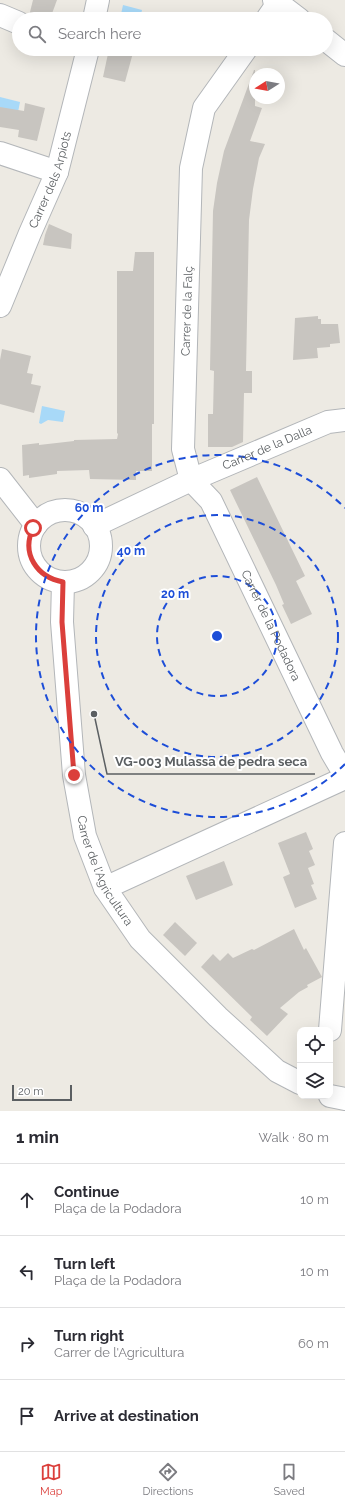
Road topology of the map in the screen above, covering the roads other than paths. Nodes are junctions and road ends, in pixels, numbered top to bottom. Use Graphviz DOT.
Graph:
graph roads {
  1 [pos="98,0"];
  2 [pos="275,5"];
  3 [pos="95,12"];
  4 [pos="287,12"];
  5 [pos="0,15"];
  6 [pos="12,20"];
  7 [pos="333,46"];
  8 [pos="345,55"];
  9 [pos="86,56"];
  10 [pos="241,56"];
  11 [pos="0,153"];
  12 [pos="57,172"];
  13 [pos="0,306"];
  14 [pos="345,420"];
  15 [pos="0,479"];
  16 [pos="191,480"];
  17 [pos="36,525"];
  18 [pos="94,526"];
  19 [pos="63,582"];
  20 [pos="345,775"];
  21 [pos="345,778"];
  22 [pos="345,843"];
  23 [pos="105,888"];
  24 [pos="330,1027"];
  25 [pos="297,1081"];
  26 [pos="333,1097"];
  27 [pos="345,1099"];
  1 -- 3 [label="street"];
  2 -- 4 [label="street"];
  5 -- 6 [label="street"];
  7 -- 8 [label="street"];
  9 -- 12 [label="street, Carrer dels Arpiots"];
  10 -- 16 [label="street, Carrer de la Falç"];
  11 -- 12 [label="street"];
  12 -- 13 [label="street, Carrer dels Arpiots"];
  14 -- 16 [label="street, Carrer de la Dalla"];
  15 -- 17 [label="street"];
  16 -- 18 [label="street"];
  16 -- 20 [label="street, Carrer de la Podadora"];
  17 -- 18 [label="street"];
  17 -- 19 [label="street"];
  18 -- 19 [label="street"];
  19 -- 23 [label="street, Carrer de l'Agricultura"];
  21 -- 23 [label="street"];
  22 -- 24 [label="street"];
  23 -- 25 [label="street, Carrer de l'Agricultura"];
  26 -- 27 [label="street"];
}
